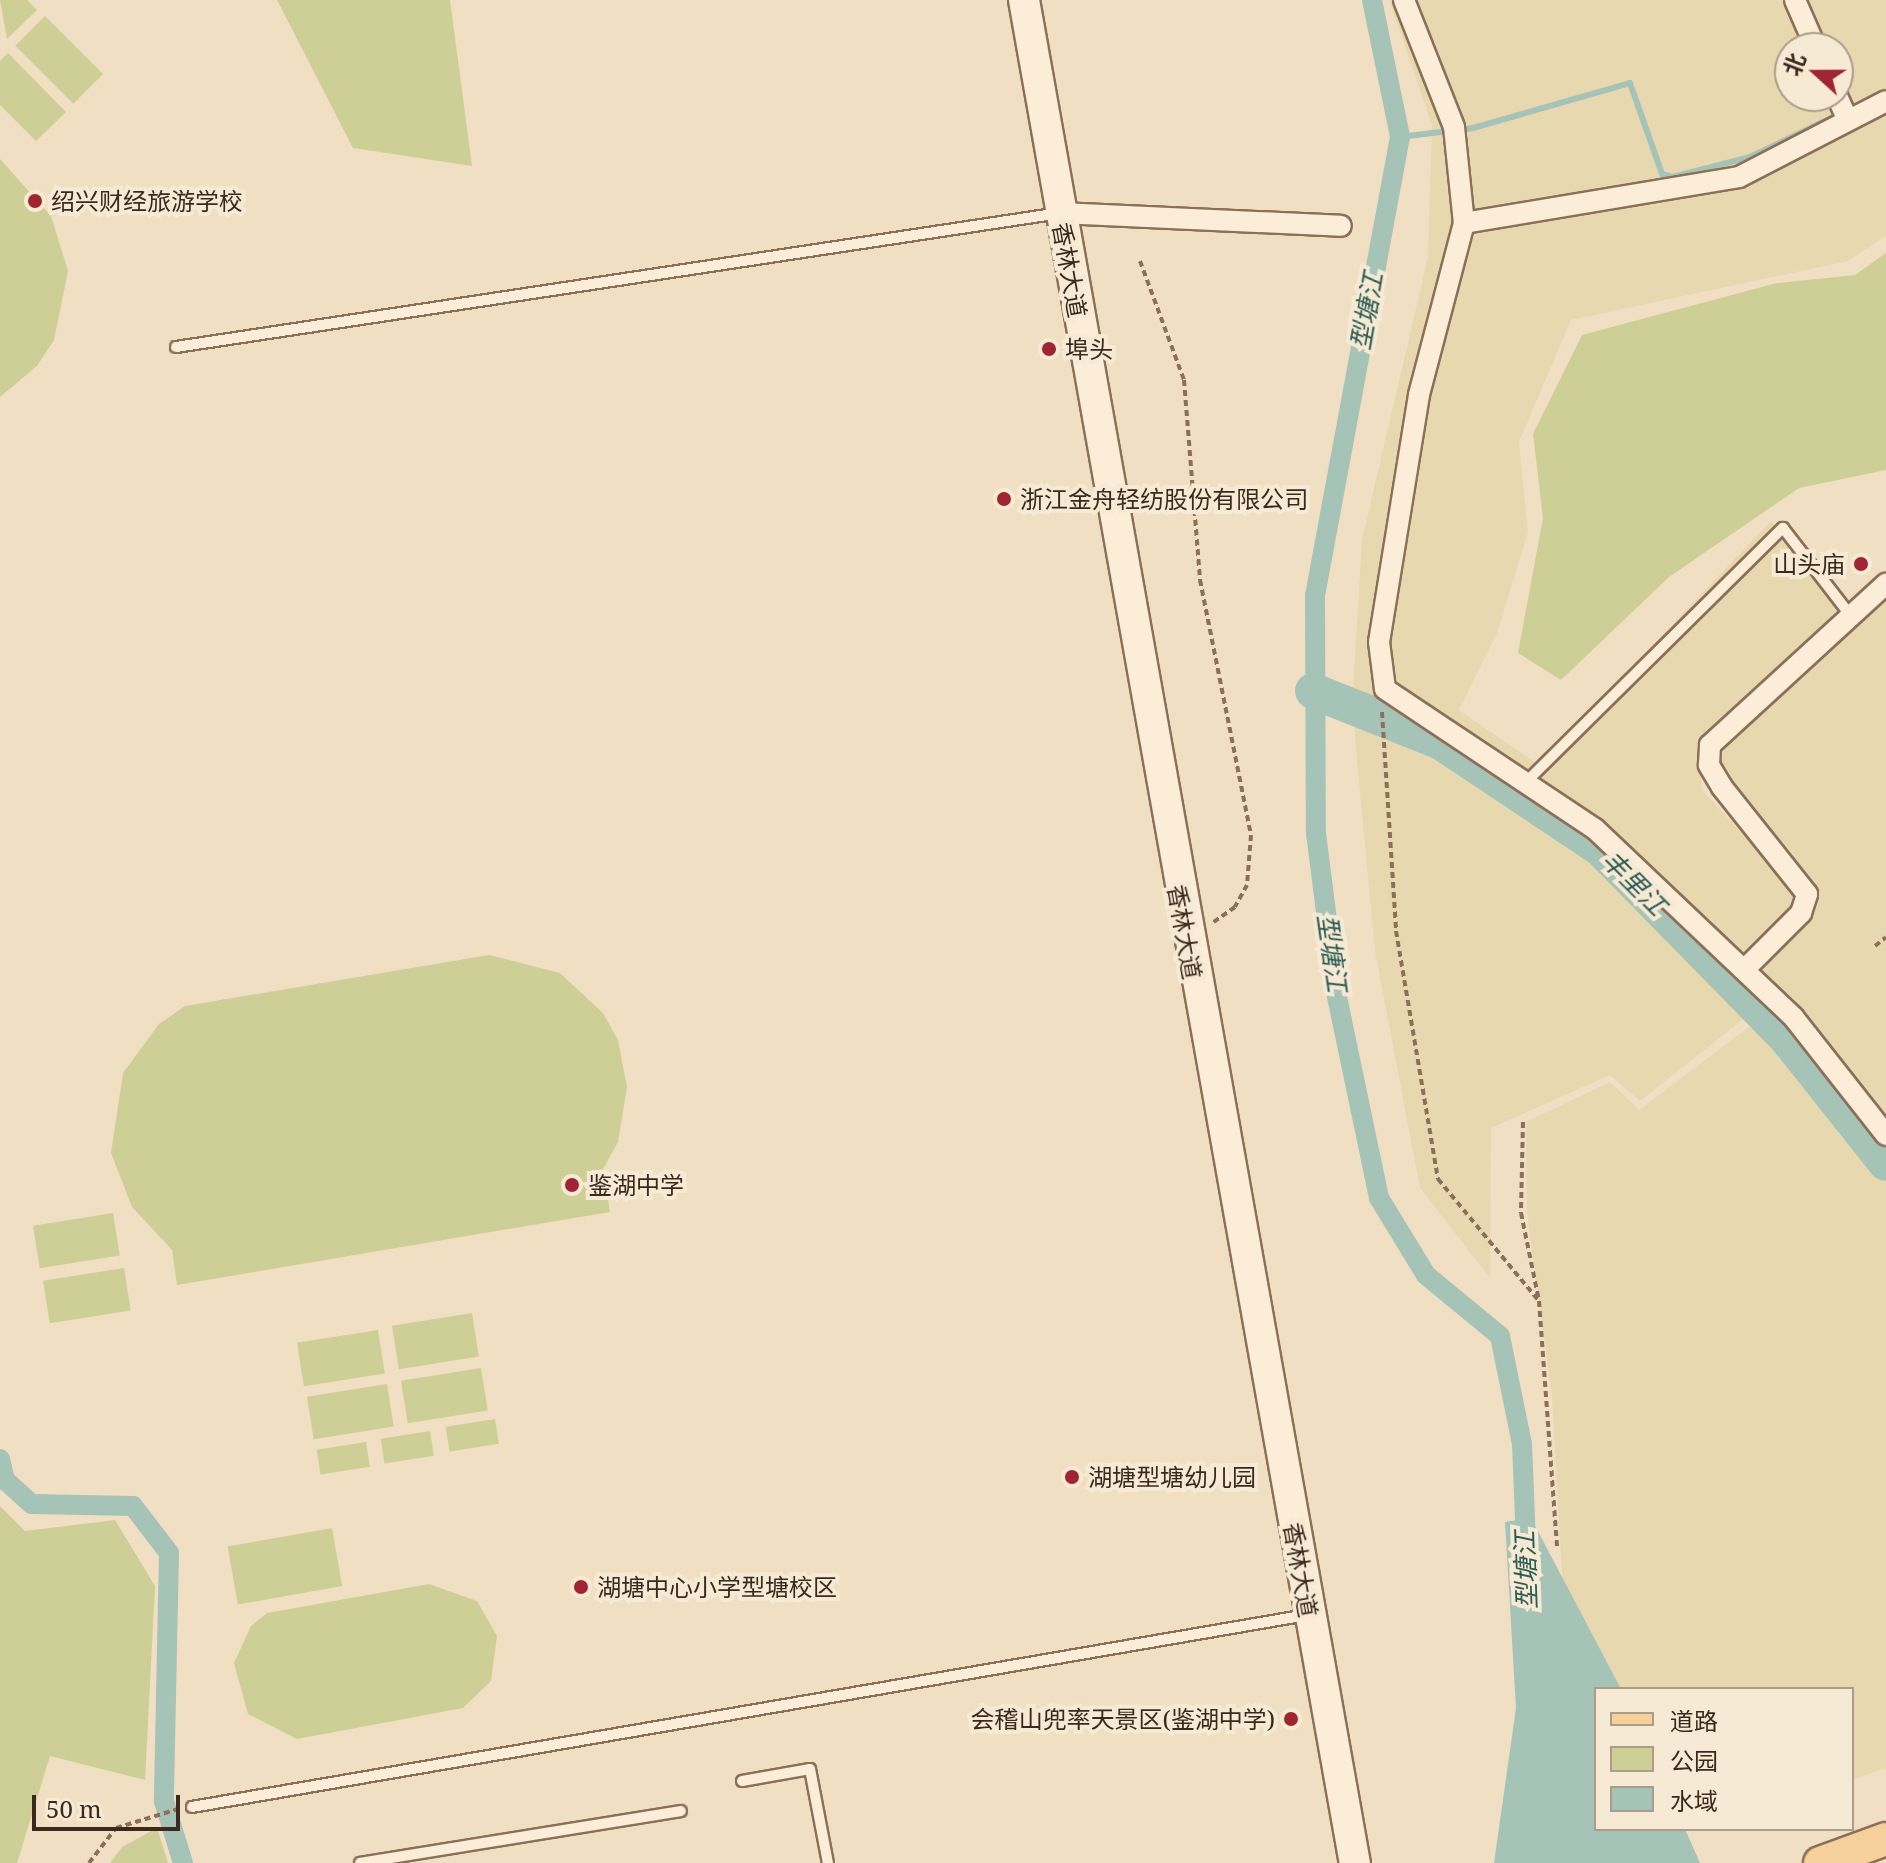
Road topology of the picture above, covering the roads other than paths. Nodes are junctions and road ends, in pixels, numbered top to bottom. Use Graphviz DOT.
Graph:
graph roads {
  1 [pos="1024,0"];
  2 [pos="1404,0"];
  3 [pos="1795,0"];
  4 [pos="1809,32"];
  5 [pos="1886,101"];
  6 [pos="1854,104"];
  7 [pos="1831,112"];
  8 [pos="1060,213"];
  9 [pos="1464,223"];
  10 [pos="1341,226"];
  11 [pos="176,347"];
  12 [pos="1886,584"];
  13 [pos="1851,616"];
  14 [pos="1525,783"];
  15 [pos="1744,970"];
  16 [pos="1886,1135"];
  17 [pos="1309,1615"];
  18 [pos="742,1781"];
  19 [pos="192,1807"];
  20 [pos="681,1811"];
  21 [pos="1886,1839"];
  22 [pos="360,1863"];
  23 [pos="828,1863"];
  24 [pos="1355,1863"];
  25 [pos="1820,1863"];
  1 -- 8 [label="main road, 香林大道"];
  2 -- 9 [label="street"];
  3 -- 4 [label="street"];
  5 -- 6 [label="street"];
  7 -- 9 [label="street"];
  8 -- 10 [label="street"];
  8 -- 11 [label="lane"];
  8 -- 17 [label="main road, 香林大道"];
  9 -- 14 [label="street"];
  12 -- 13 [label="street"];
  13 -- 14 [label="lane"];
  13 -- 15 [label="street"];
  14 -- 15 [label="street"];
  15 -- 16 [label="street"];
  17 -- 19 [label="lane"];
  17 -- 24 [label="main road, 香林大道"];
  18 -- 23 [label="lane"];
  20 -- 22 [label="lane"];
  21 -- 25 [label="main road"];
}
